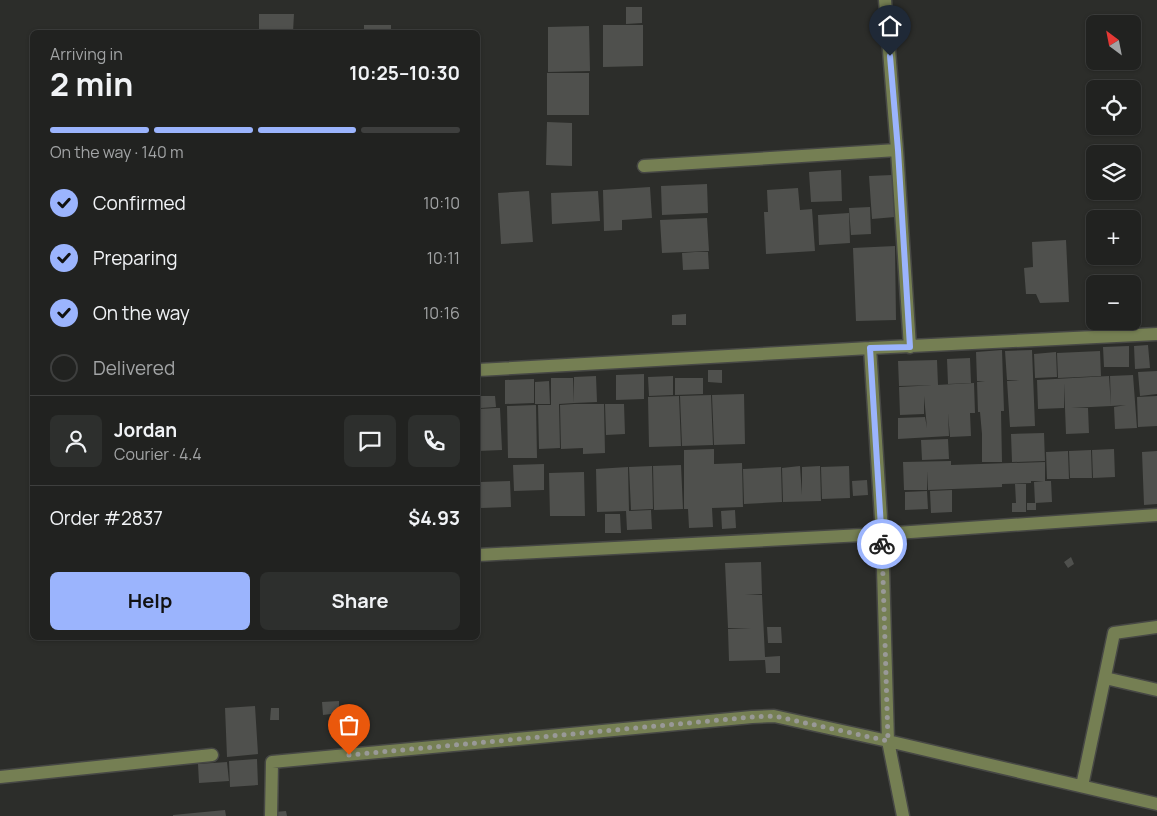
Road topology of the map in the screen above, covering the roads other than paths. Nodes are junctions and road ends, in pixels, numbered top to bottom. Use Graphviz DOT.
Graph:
graph roads {
  1 [pos="885,0"];
  2 [pos="898,150"];
  3 [pos="644,166"];
  4 [pos="1157,334"];
  5 [pos="910,347"];
  6 [pos="870,348"];
  7 [pos="480,370"];
  8 [pos="1157,515"];
  9 [pos="882,534"];
  10 [pos="480,555"];
  11 [pos="1157,627"];
  12 [pos="1105,678"];
  13 [pos="1157,690"];
  14 [pos="888,741"];
  15 [pos="212,755"];
  16 [pos="0,777"];
  17 [pos="1082,786"];
  18 [pos="1157,804"];
  19 [pos="270,816"];
  20 [pos="903,816"];
  1 -- 2 [label="street"];
  2 -- 3 [label="street"];
  2 -- 5 [label="street"];
  4 -- 5 [label="street"];
  5 -- 6 [label="street"];
  6 -- 7 [label="street"];
  6 -- 9 [label="street"];
  8 -- 9 [label="street"];
  9 -- 10 [label="street"];
  9 -- 14 [label="street"];
  11 -- 12 [label="street"];
  12 -- 13 [label="street"];
  12 -- 17 [label="street"];
  14 -- 17 [label="street"];
  14 -- 19 [label="street"];
  14 -- 20 [label="street"];
  15 -- 16 [label="street"];
  17 -- 18 [label="street"];
}
